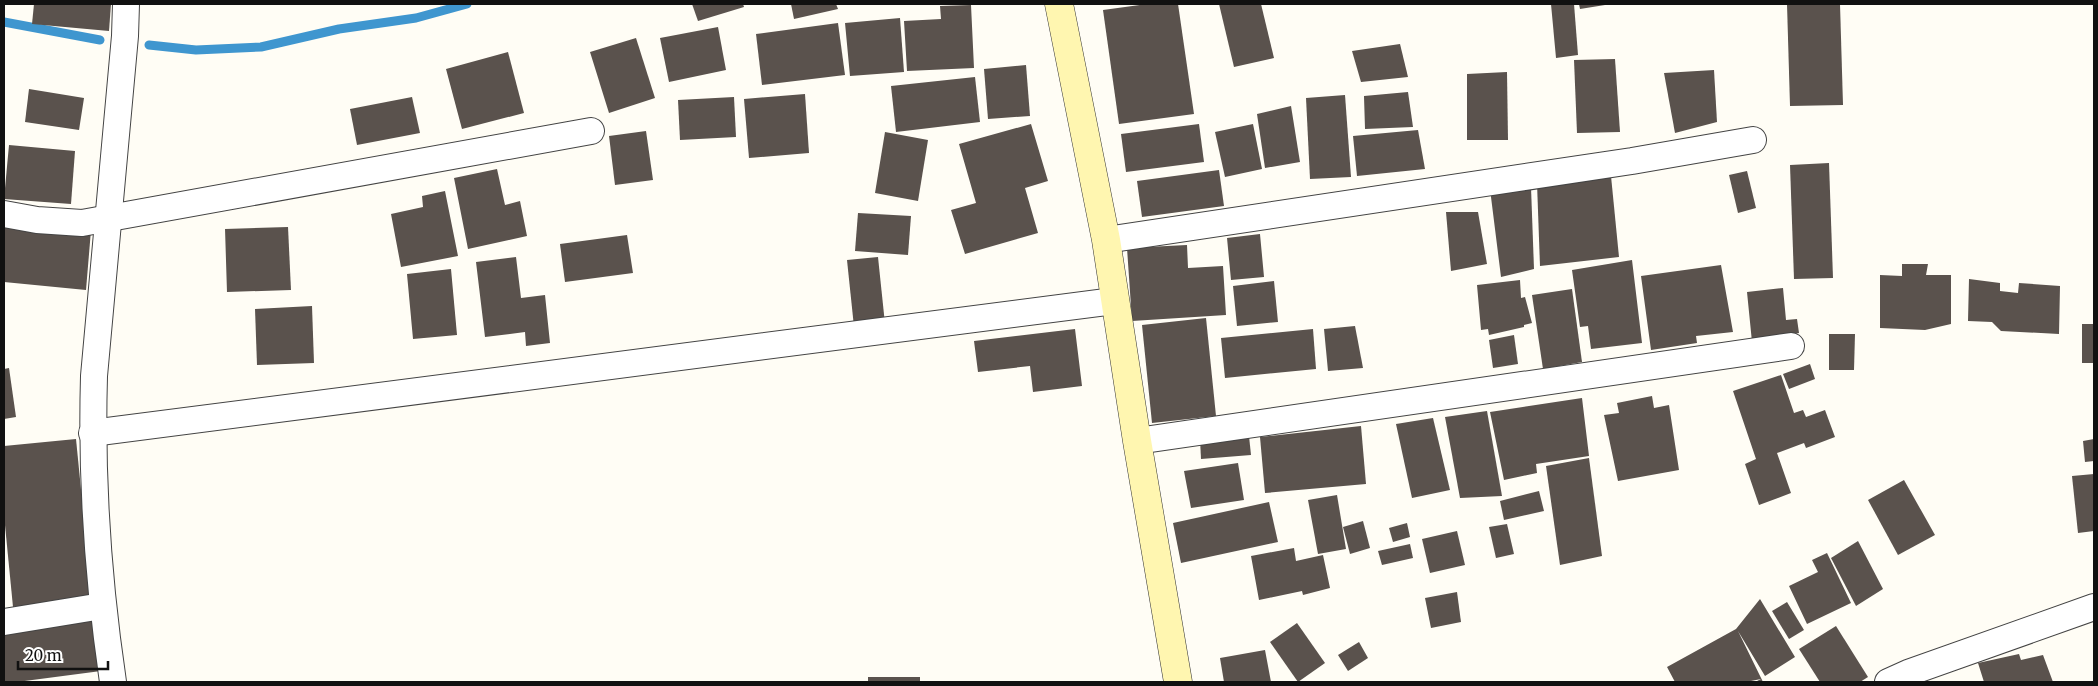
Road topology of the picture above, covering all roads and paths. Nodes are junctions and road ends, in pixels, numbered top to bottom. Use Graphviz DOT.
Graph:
graph roads {
  1 [pos="126,4"];
  2 [pos="1059,4"];
  3 [pos="591,131"];
  4 [pos="1753,140"];
  5 [pos="4,214"];
  6 [pos="108,219"];
  7 [pos="1106,240"];
  8 [pos="1114,301"];
  9 [pos="1791,346"];
  10 [pos="92,433"];
  11 [pos="1137,441"];
  12 [pos="102,606"];
  13 [pos="2094,607"];
  14 [pos="4,622"];
  15 [pos="113,682"];
  16 [pos="1178,682"];
  17 [pos="1888,682"];
  1 -- 6 [label="street"];
  2 -- 7 [label="main road"];
  3 -- 6 [label="street"];
  4 -- 7 [label="street"];
  5 -- 6 [label="street"];
  6 -- 10 [label="street"];
  7 -- 8 [label="main road"];
  8 -- 10 [label="street"];
  8 -- 11 [label="main road"];
  9 -- 11 [label="street"];
  10 -- 12 [label="street"];
  11 -- 16 [label="main road"];
  12 -- 14 [label="street"];
  12 -- 15 [label="street"];
  13 -- 17 [label="street"];
}
